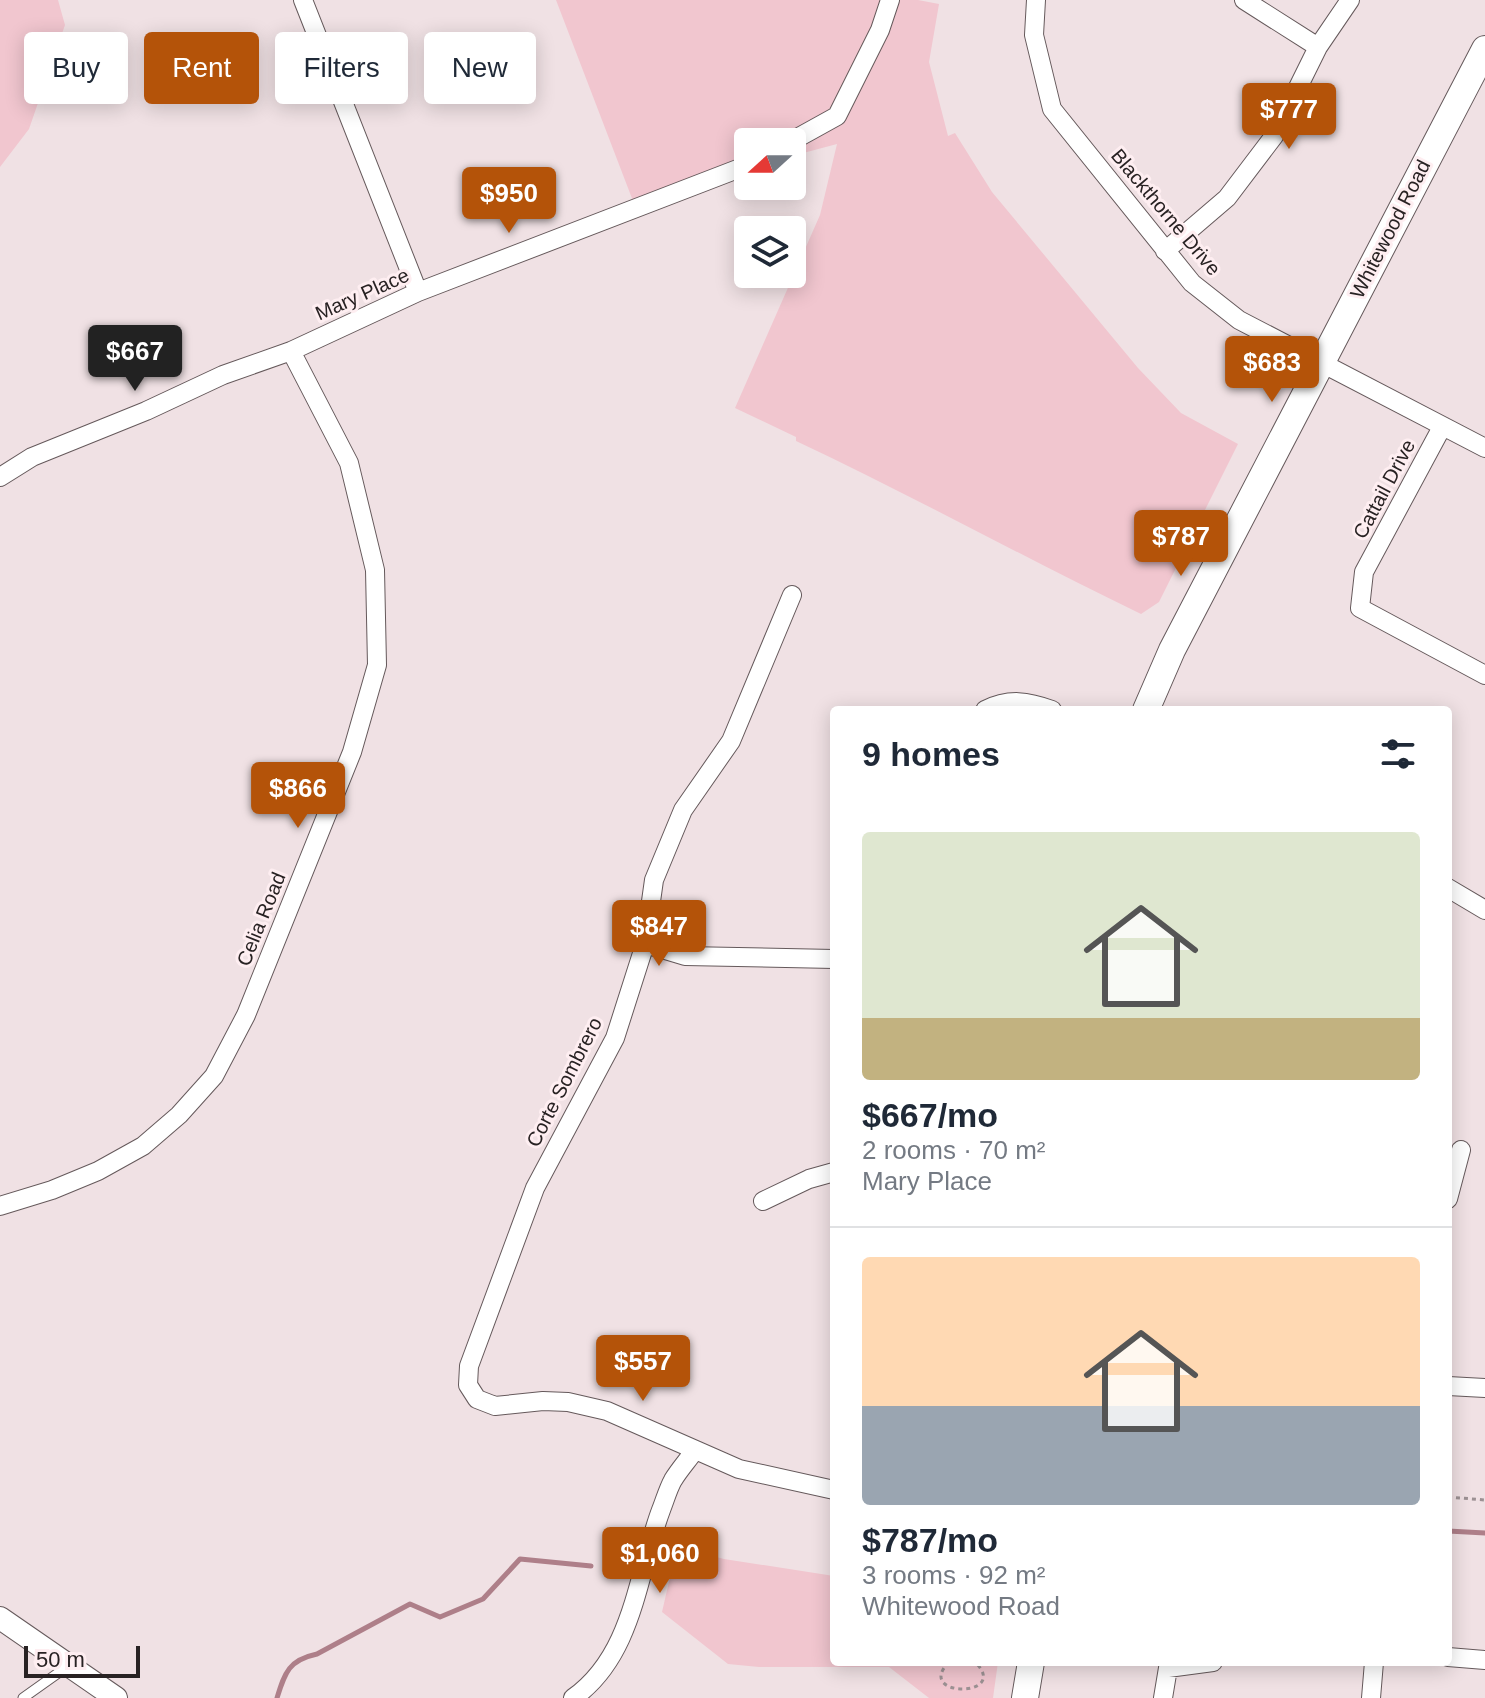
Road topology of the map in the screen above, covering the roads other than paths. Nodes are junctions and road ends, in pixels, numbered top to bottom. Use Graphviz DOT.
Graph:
graph roads {
  1 [pos="303,0"];
  2 [pos="890,0"];
  3 [pos="1036,0"];
  4 [pos="1244,0"];
  5 [pos="1350,0"];
  6 [pos="1318,47"];
  7 [pos="1485,49"];
  8 [pos="806,133"];
  9 [pos="734,170"];
  10 [pos="1165,251"];
  11 [pos="418,292"];
  12 [pos="291,351"];
  13 [pos="1321,361"];
  14 [pos="1442,427"];
  15 [pos="1485,448"];
  16 [pos="0,477"];
  17 [pos="792,595"];
  18 [pos="1485,675"];
  19 [pos="993,706"];
  20 [pos="1040,706"];
  21 [pos="1148,706"];
  22 [pos="1452,890"];
  23 [pos="1485,910"];
  24 [pos="645,944"];
  25 [pos="830,959"];
  26 [pos="1461,1150"];
  27 [pos="830,1173"];
  28 [pos="1452,1184"];
  29 [pos="763,1201"];
  30 [pos="0,1206"];
  31 [pos="1452,1386"];
  32 [pos="1485,1388"];
  33 [pos="695,1450"];
  34 [pos="830,1489"];
  35 [pos="0,1618"];
  36 [pos="1452,1657"];
  37 [pos="1485,1660"];
  38 [pos="68,1666"];
  39 [pos="1030,1666"];
  40 [pos="1183,1666"];
  41 [pos="1374,1666"];
  42 [pos="591,1685"];
  43 [pos="23,1698"];
  44 [pos="116,1698"];
  45 [pos="573,1698"];
  46 [pos="607,1698"];
  47 [pos="1025,1698"];
  48 [pos="1163,1698"];
  49 [pos="1371,1698"];
  1 -- 11 [label="street"];
  2 -- 8 [label="street"];
  3 -- 10 [label="street, Blackthorne Drive"];
  4 -- 6 [label="street"];
  5 -- 6 [label="street"];
  6 -- 10 [label="street"];
  7 -- 13 [label="main road, Whitewood Road"];
  9 -- 11 [label="street, Mary Place"];
  10 -- 13 [label="street, Blackthorne Drive"];
  11 -- 12 [label="street, Mary Place"];
  12 -- 16 [label="street, Mary Place"];
  12 -- 30 [label="street, Celia Road"];
  13 -- 14 [label="street, Blackthorne Drive"];
  13 -- 21 [label="main road, Whitewood Road"];
  14 -- 15 [label="street, Blackthorne Drive"];
  14 -- 18 [label="street, Cattail Drive"];
  17 -- 24 [label="street, Corte Sombrero"];
  19 -- 20 [label="street"];
  22 -- 23 [label="street"];
  24 -- 25 [label="street"];
  24 -- 33 [label="street, Corte Sombrero"];
  26 -- 28 [label="street"];
  27 -- 29 [label="street"];
  31 -- 32 [label="street"];
  33 -- 34 [label="street"];
  33 -- 42 [label="street"];
  35 -- 38 [label="street"];
  36 -- 37 [label="street"];
  38 -- 43 [label="lane"];
  38 -- 44 [label="street"];
  39 -- 47 [label="main road"];
  40 -- 48 [label="street"];
  41 -- 49 [label="street"];
  42 -- 45 [label="street"];
  42 -- 46 [label="street"];
}
